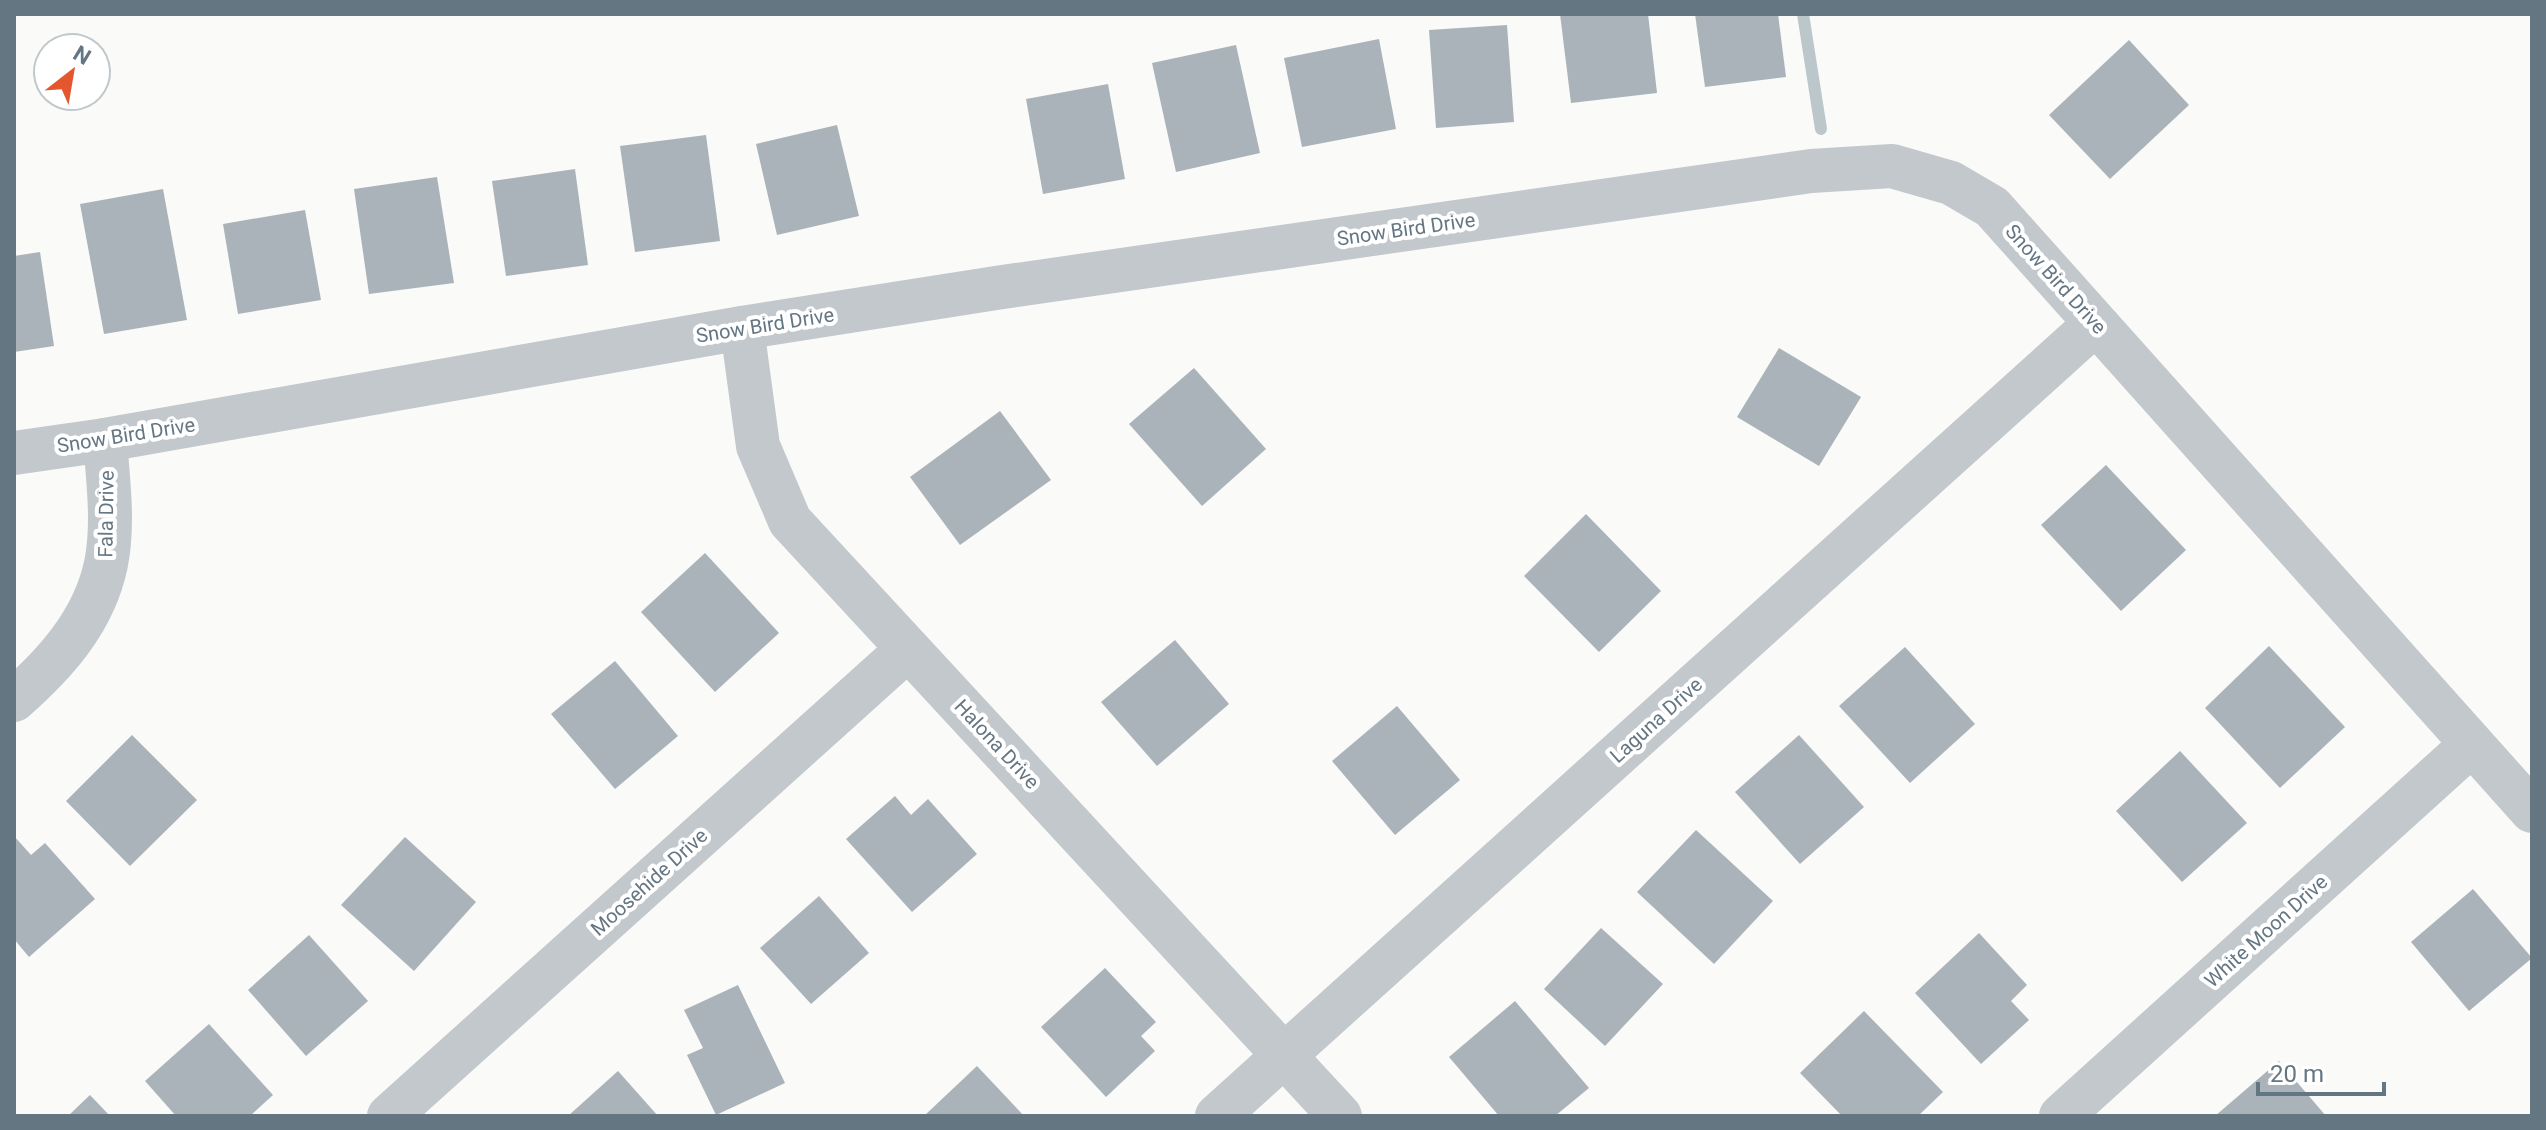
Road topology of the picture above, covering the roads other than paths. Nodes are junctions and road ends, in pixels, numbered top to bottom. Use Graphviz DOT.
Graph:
graph roads {
  1 [pos="2095,324"];
  2 [pos="742,328"];
  3 [pos="105,440"];
  4 [pos="14,453"];
  5 [pos="908,649"];
  6 [pos="14,700"];
  7 [pos="2471,745"];
  8 [pos="2532,811"];
  9 [pos="1284,1055"];
  10 [pos="389,1116"];
  11 [pos="1217,1116"];
  12 [pos="1340,1116"];
  13 [pos="2061,1116"];
  1 -- 2 [label="street, Snow Bird Drive"];
  1 -- 7 [label="street, Snow Bird Drive"];
  1 -- 9 [label="street, Laguna Drive"];
  2 -- 3 [label="street, Snow Bird Drive"];
  2 -- 5 [label="street, Halona Drive"];
  3 -- 4 [label="street, Snow Bird Drive"];
  3 -- 6 [label="street, Fala Drive"];
  5 -- 9 [label="street, Halona Drive"];
  5 -- 10 [label="street, Moosehide Drive"];
  7 -- 8 [label="street, Snow Bird Drive"];
  7 -- 13 [label="street, White Moon Drive"];
  9 -- 11 [label="street, Laguna Drive"];
  9 -- 12 [label="street, Halona Drive"];
}
